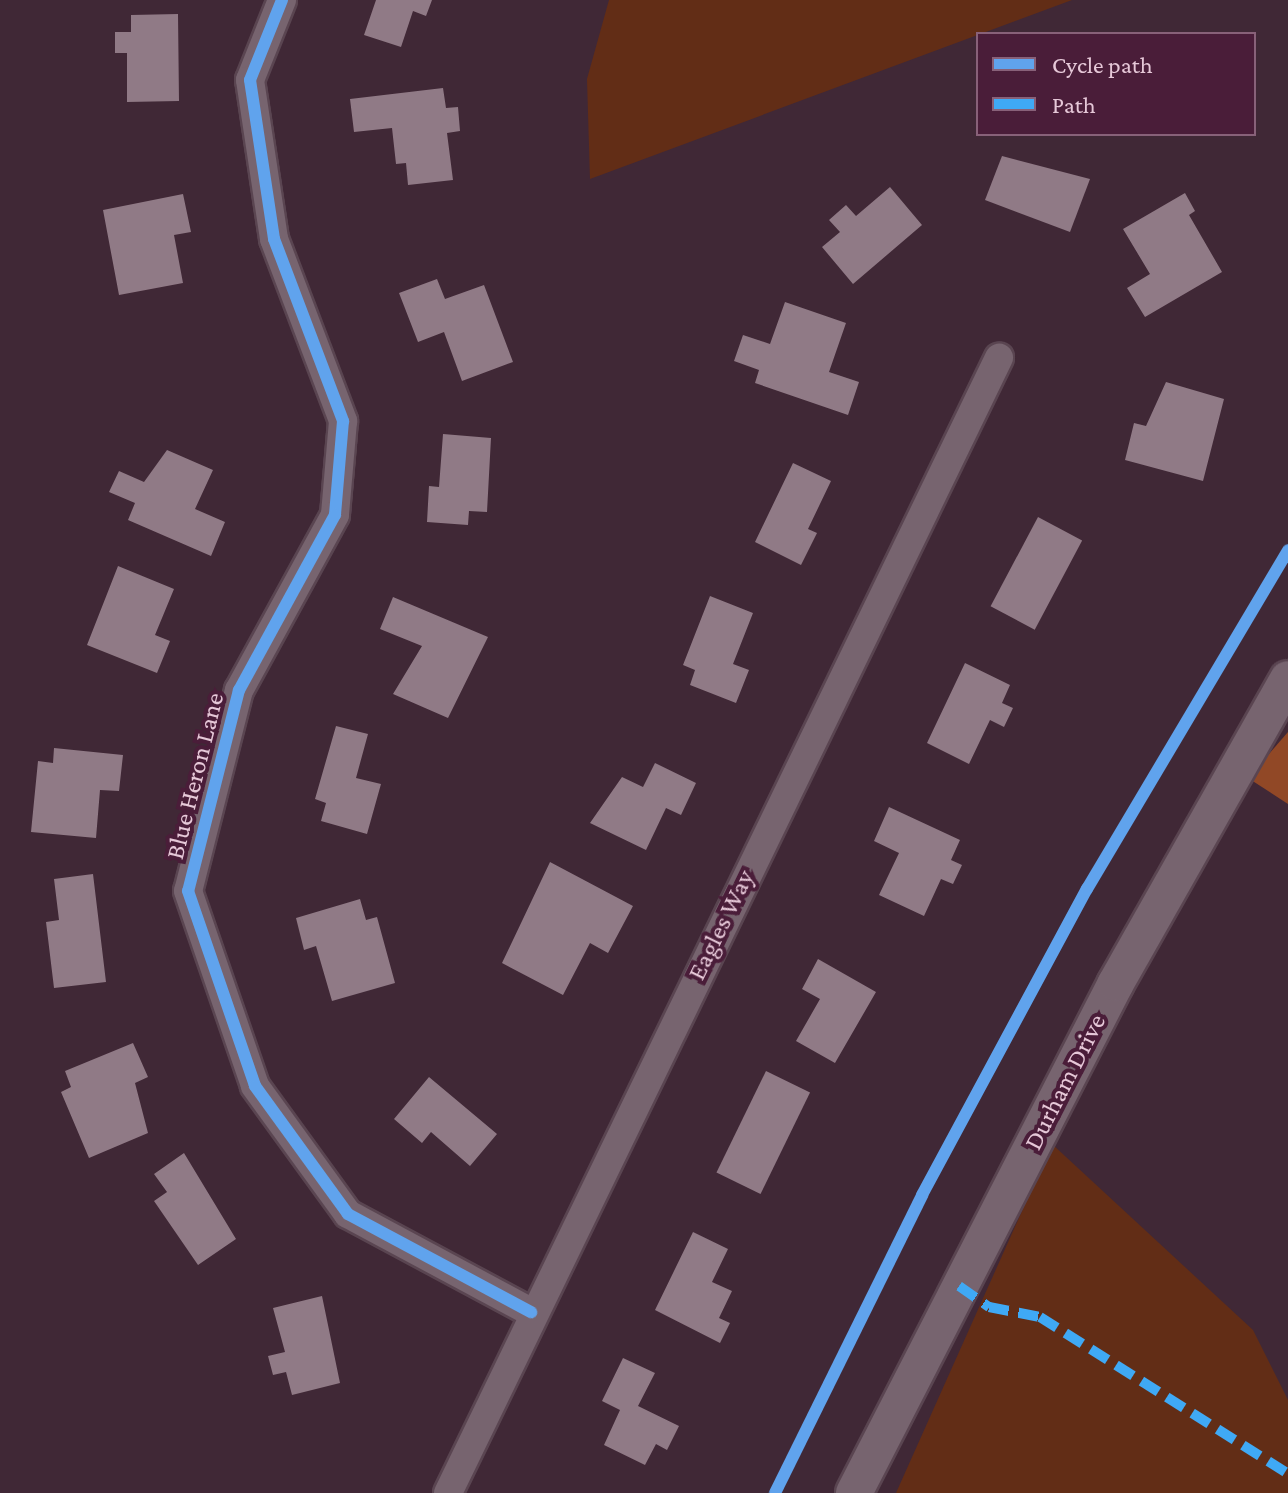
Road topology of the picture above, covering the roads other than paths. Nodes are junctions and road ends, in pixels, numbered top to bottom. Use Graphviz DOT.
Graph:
graph roads {
  1 [pos="282,0"];
  2 [pos="999,358"];
  3 [pos="1288,679"];
  4 [pos="531,1312"];
  5 [pos="448,1493"];
  6 [pos="854,1493"];
  1 -- 4 [label="street, Blue Heron Lane"];
  2 -- 4 [label="street, Eagles Way"];
  3 -- 6 [label="street, Durham Drive"];
  4 -- 5 [label="street, Eagles Way"];
}
